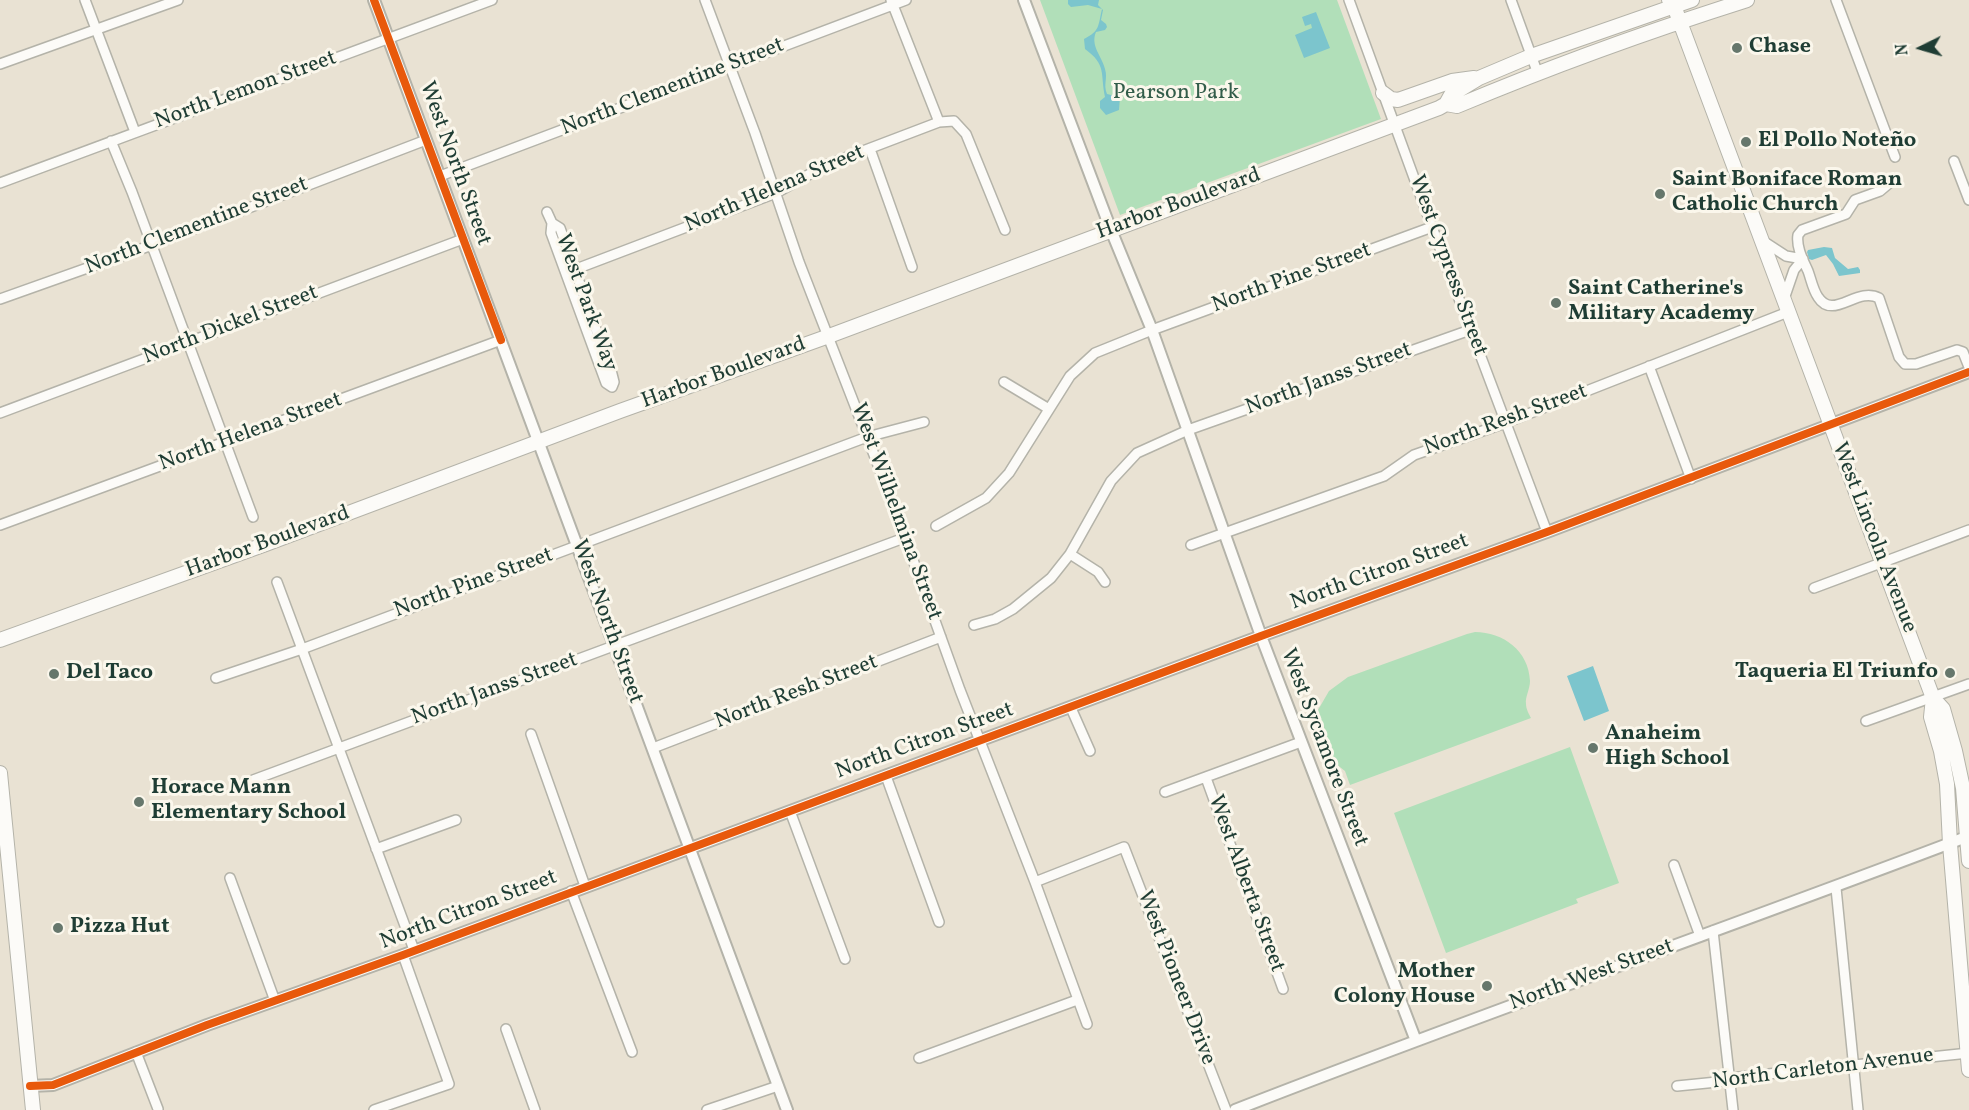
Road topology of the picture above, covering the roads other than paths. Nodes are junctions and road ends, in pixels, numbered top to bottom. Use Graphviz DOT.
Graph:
graph roads {
  1 [pos="85,0"];
  2 [pos="178,0"];
  3 [pos="374,0"];
  4 [pos="492,0"];
  5 [pos="705,0"];
  6 [pos="906,0"];
  7 [pos="1024,0"];
  8 [pos="1349,0"];
  9 [pos="1511,0"];
  10 [pos="1692,0"];
  11 [pos="1747,0"];
  12 [pos="1836,0"];
  13 [pos="892,2"];
  14 [pos="1672,2"];
  15 [pos="1679,22"];
  16 [pos="97,30"];
  17 [pos="388,39"];
  18 [pos="1532,56"];
  19 [pos="0,64"];
  20 [pos="729,67"];
  21 [pos="1538,74"];
  22 [pos="1479,78"];
  23 [pos="1383,93"];
  24 [pos="1446,104"];
  25 [pos="939,122"];
  26 [pos="1395,125"];
  27 [pos="135,132"];
  28 [pos="426,140"];
  29 [pos="111,141"];
  30 [pos="870,149"];
  31 [pos="1895,157"];
  32 [pos="1954,161"];
  33 [pos="440,176"];
  34 [pos="1893,180"];
  35 [pos="0,183"];
  36 [pos="776,193"];
  37 [pos="1969,200"];
  38 [pos="547,212"];
  39 [pos="552,223"];
  40 [pos="1431,227"];
  41 [pos="1005,230"];
  42 [pos="1111,230"];
  43 [pos="463,239"];
  44 [pos="1761,240"];
  45 [pos="152,245"];
  46 [pos="1803,260"];
  47 [pos="912,267"];
  48 [pos="576,269"];
  49 [pos="0,299"];
  50 [pos="1786,306"];
  51 [pos="1152,330"];
  52 [pos="1470,330"];
  53 [pos="829,336"];
  54 [pos="501,340"];
  55 [pos="188,342"];
  56 [pos="1649,366"];
  57 [pos="1969,367"];
  58 [pos="1969,372"];
  59 [pos="1004,381"];
  60 [pos="1049,409"];
  61 [pos="0,413"];
  62 [pos="924,422"];
  63 [pos="1505,423"];
  64 [pos="1830,425"];
  65 [pos="1188,430"];
  66 [pos="867,437"];
  67 [pos="539,442"];
  68 [pos="227,443"];
  69 [pos="1691,479"];
  70 [pos="253,517"];
  71 [pos="0,525"];
  72 [pos="936,526"];
  73 [pos="1969,530"];
  74 [pos="1547,532"];
  75 [pos="1226,533"];
  76 [pos="904,538"];
  77 [pos="1191,545"];
  78 [pos="577,546"];
  79 [pos="1070,554"];
  80 [pos="1883,563"];
  81 [pos="277,582"];
  82 [pos="1105,582"];
  83 [pos="1814,588"];
  84 [pos="974,625"];
  85 [pos="1261,636"];
  86 [pos="941,637"];
  87 [pos="0,640"];
  88 [pos="614,646"];
  89 [pos="302,648"];
  90 [pos="216,678"];
  91 [pos="1969,684"];
  92 [pos="1932,698"];
  93 [pos="1071,708"];
  94 [pos="1866,722"];
  95 [pos="531,734"];
  96 [pos="981,741"];
  97 [pos="1301,742"];
  98 [pos="339,748"];
  99 [pos="653,748"];
  100 [pos="1090,751"];
  101 [pos="0,773"];
  102 [pos="885,776"];
  103 [pos="1206,778"];
  104 [pos="253,780"];
  105 [pos="1165,792"];
  106 [pos="790,811"];
  107 [pos="456,820"];
  108 [pos="1968,837"];
  109 [pos="1950,844"];
  110 [pos="690,848"];
  111 [pos="376,849"];
  112 [pos="1969,861"];
  113 [pos="1674,865"];
  114 [pos="231,878"];
  115 [pos="1035,882"];
  116 [pos="585,886"];
  117 [pos="1836,888"];
  118 [pos="571,891"];
  119 [pos="939,922"];
  120 [pos="1713,931"];
  121 [pos="1700,936"];
  122 [pos="414,950"];
  123 [pos="403,955"];
  124 [pos="845,959"];
  125 [pos="1283,989"];
  126 [pos="1077,1000"];
  127 [pos="275,1001"];
  128 [pos="1087,1024"];
  129 [pos="506,1029"];
  130 [pos="1416,1041"];
  131 [pos="136,1052"];
  132 [pos="632,1052"];
  133 [pos="1968,1053"];
  134 [pos="919,1058"];
  135 [pos="1854,1064"];
  136 [pos="1969,1070"];
  137 [pos="1730,1078"];
  138 [pos="30,1086"];
  139 [pos="778,1086"];
  140 [pos="1677,1086"];
  141 [pos="1250,1107"];
  142 [pos="380,1109"];
  143 [pos="33,1110"];
  144 [pos="158,1110"];
  145 [pos="535,1110"];
  146 [pos="707,1110"];
  147 [pos="787,1110"];
  148 [pos="1226,1110"];
  149 [pos="1235,1110"];
  150 [pos="1733,1110"];
  151 [pos="1858,1110"];
  1 -- 16 [label="street"];
  2 -- 16 [label="street"];
  3 -- 17 [label="street, West North Street"];
  4 -- 17 [label="street, North Lemon Street"];
  5 -- 20 [label="street, West Wilhelmina Street"];
  6 -- 13 [label="street, North Clementine Street"];
  7 -- 42 [label="street, West Sycamore Street"];
  8 -- 23 [label="street, West Cypress Street"];
  9 -- 18 [label="street"];
  10 -- 14 [label="main road, Harbor Boulevard"];
  11 -- 15 [label="main road, Harbor Boulevard"];
  12 -- 31 [label="street"];
  13 -- 20 [label="street, North Clementine Street"];
  13 -- 25 [label="street"];
  14 -- 15 [label="main road, West Lincoln Avenue"];
  14 -- 18 [label="main road, Harbor Boulevard"];
  15 -- 21 [label="main road, Harbor Boulevard"];
  15 -- 44 [label="main road, West Lincoln Avenue"];
  16 -- 19 [label="street"];
  16 -- 27 [label="street"];
  17 -- 27 [label="street, North Lemon Street"];
  17 -- 28 [label="street, West North Street"];
  18 -- 21 [label="street"];
  18 -- 22 [label="main road, Harbor Boulevard"];
  20 -- 33 [label="street, North Clementine Street"];
  20 -- 36 [label="street, West Wilhelmina Street"];
  21 -- 24 [label="main road, Harbor Boulevard"];
  22 -- 23 [label="main road"];
  22 -- 24 [label="main road, Harbor Boulevard"];
  23 -- 26 [label="street, West Cypress Street"];
  24 -- 26 [label="main road, Harbor Boulevard"];
  25 -- 30 [label="street, North Helena Street"];
  25 -- 41 [label="street"];
  26 -- 40 [label="street, West Cypress Street"];
  26 -- 42 [label="main road, Harbor Boulevard"];
  27 -- 29 [label="street, North Lemon Street"];
  28 -- 33 [label="street, West North Street"];
  28 -- 45 [label="street, North Clementine Street"];
  29 -- 35 [label="street, North Lemon Street"];
  29 -- 45 [label="street"];
  30 -- 36 [label="street, North Helena Street"];
  30 -- 47 [label="street"];
  32 -- 37 [label="street"];
  33 -- 43 [label="street, West North Street"];
  34 -- 46 [label="street"];
  36 -- 48 [label="street, North Helena Street"];
  36 -- 53 [label="street, West Wilhelmina Street"];
  38 -- 39 [label="street, West Park Way"];
  39 -- 48 [label="street, West Park Way"];
  39 -- 48 [label="street, West Park Way"];
  40 -- 51 [label="street, North Pine Street"];
  40 -- 52 [label="street, West Cypress Street"];
  42 -- 51 [label="street, West Sycamore Street"];
  42 -- 53 [label="main road, Harbor Boulevard"];
  43 -- 54 [label="street, West North Street"];
  43 -- 55 [label="street, North Dickel Street"];
  44 -- 46 [label="street"];
  44 -- 50 [label="main road, West Lincoln Avenue"];
  45 -- 49 [label="street, North Clementine Street"];
  45 -- 55 [label="street"];
  46 -- 50 [label="street"];
  46 -- 57 [label="street"];
  50 -- 56 [label="street, North Resh Street"];
  50 -- 64 [label="main road, West Lincoln Avenue"];
  51 -- 60 [label="street, North Pine Street"];
  51 -- 65 [label="street, West Sycamore Street"];
  52 -- 63 [label="street, West Cypress Street"];
  52 -- 65 [label="street, North Janss Street"];
  53 -- 66 [label="street, West Wilhelmina Street"];
  53 -- 67 [label="main road, Harbor Boulevard"];
  54 -- 67 [label="street, West North Street"];
  54 -- 68 [label="street, North Helena Street"];
  55 -- 61 [label="street, North Dickel Street"];
  55 -- 68 [label="street"];
  56 -- 63 [label="street, North Resh Street"];
  56 -- 69 [label="street"];
  58 -- 64 [label="street, North Citron Street"];
  59 -- 60 [label="street"];
  60 -- 72 [label="street, North Pine Street"];
  62 -- 66 [label="street, North Pine Street"];
  63 -- 74 [label="street, West Cypress Street"];
  63 -- 75 [label="street, North Resh Street"];
  64 -- 69 [label="street, North Citron Street"];
  64 -- 80 [label="main road, West Lincoln Avenue"];
  65 -- 75 [label="street, West Sycamore Street"];
  65 -- 79 [label="street, North Janss Street"];
  66 -- 76 [label="street, West Wilhelmina Street"];
  66 -- 78 [label="street, North Pine Street"];
  67 -- 78 [label="street, West North Street"];
  67 -- 87 [label="main road, Harbor Boulevard"];
  68 -- 70 [label="street"];
  68 -- 71 [label="street, North Helena Street"];
  69 -- 74 [label="street, North Citron Street"];
  73 -- 80 [label="street"];
  74 -- 85 [label="street, North Citron Street"];
  75 -- 77 [label="street, North Resh Street"];
  75 -- 85 [label="street, West Sycamore Street"];
  76 -- 86 [label="street, West Wilhelmina Street"];
  76 -- 88 [label="street, North Janss Street"];
  78 -- 88 [label="street, West North Street"];
  78 -- 89 [label="street, North Pine Street"];
  79 -- 82 [label="street"];
  79 -- 84 [label="street, North Janss Street"];
  80 -- 83 [label="street"];
  80 -- 92 [label="main road, West Lincoln Avenue"];
  81 -- 89 [label="street"];
  85 -- 93 [label="street, North Citron Street"];
  85 -- 97 [label="street, West Sycamore Street"];
  86 -- 96 [label="street, West Wilhelmina Street"];
  86 -- 99 [label="street, North Resh Street"];
  88 -- 98 [label="street, North Janss Street"];
  88 -- 99 [label="street, West North Street"];
  89 -- 90 [label="street, North Pine Street"];
  89 -- 98 [label="street"];
  91 -- 92 [label="street"];
  92 -- 94 [label="street"];
  92 -- 108 [label="main road, West Lincoln Avenue"];
  92 -- 109 [label="main road, West Lincoln Avenue"];
  93 -- 96 [label="street, North Citron Street"];
  93 -- 100 [label="street"];
  95 -- 116 [label="street"];
  96 -- 102 [label="street, North Citron Street"];
  96 -- 115 [label="street, West Wilhelmina Street"];
  97 -- 103 [label="street"];
  97 -- 130 [label="street, West Sycamore Street"];
  98 -- 104 [label="street, North Janss Street"];
  98 -- 111 [label="street"];
  99 -- 110 [label="street, West North Street"];
  101 -- 138 [label="main road"];
  102 -- 106 [label="street, North Citron Street"];
  102 -- 119 [label="street"];
  103 -- 105 [label="street"];
  103 -- 125 [label="street, West Alberta Street"];
  106 -- 110 [label="street, North Citron Street"];
  106 -- 124 [label="street"];
  107 -- 111 [label="street"];
  108 -- 109 [label="street, North West Street"];
  108 -- 112 [label="main road, West Lincoln Avenue"];
  109 -- 117 [label="street, North West Street"];
  109 -- 133 [label="main road, West Lincoln Avenue"];
  110 -- 116 [label="street, North Citron Street"];
  110 -- 139 [label="street, West North Street"];
  111 -- 122 [label="street"];
  113 -- 121 [label="street"];
  114 -- 127 [label="street"];
  115 -- 126 [label="street, West Wilhelmina Street"];
  115 -- 148 [label="street, West Pioneer Drive"];
  116 -- 118 [label="street, North Citron Street"];
  117 -- 120 [label="street, North West Street"];
  117 -- 135 [label="street"];
  118 -- 122 [label="street, North Citron Street"];
  118 -- 132 [label="street"];
  120 -- 121 [label="street, North West Street"];
  120 -- 137 [label="street"];
  121 -- 130 [label="street, North West Street"];
  122 -- 123 [label="street, North Citron Street"];
  123 -- 127 [label="street, North Citron Street"];
  123 -- 142 [label="street"];
  126 -- 128 [label="street, West Wilhelmina Street"];
  126 -- 134 [label="street"];
  127 -- 131 [label="street, North Citron Street"];
  129 -- 145 [label="street"];
  130 -- 141 [label="street, North West Street"];
  131 -- 138 [label="street, North Citron Street"];
  131 -- 144 [label="street"];
  133 -- 135 [label="street, North Carleton Avenue"];
  133 -- 136 [label="main road, West Lincoln Avenue"];
  135 -- 137 [label="street, North Carleton Avenue"];
  135 -- 151 [label="street"];
  137 -- 140 [label="street, North Carleton Avenue"];
  137 -- 150 [label="street"];
  138 -- 143 [label="main road"];
  139 -- 146 [label="street"];
  139 -- 147 [label="street, West North Street"];
  141 -- 149 [label="street, North West Street"];
}
